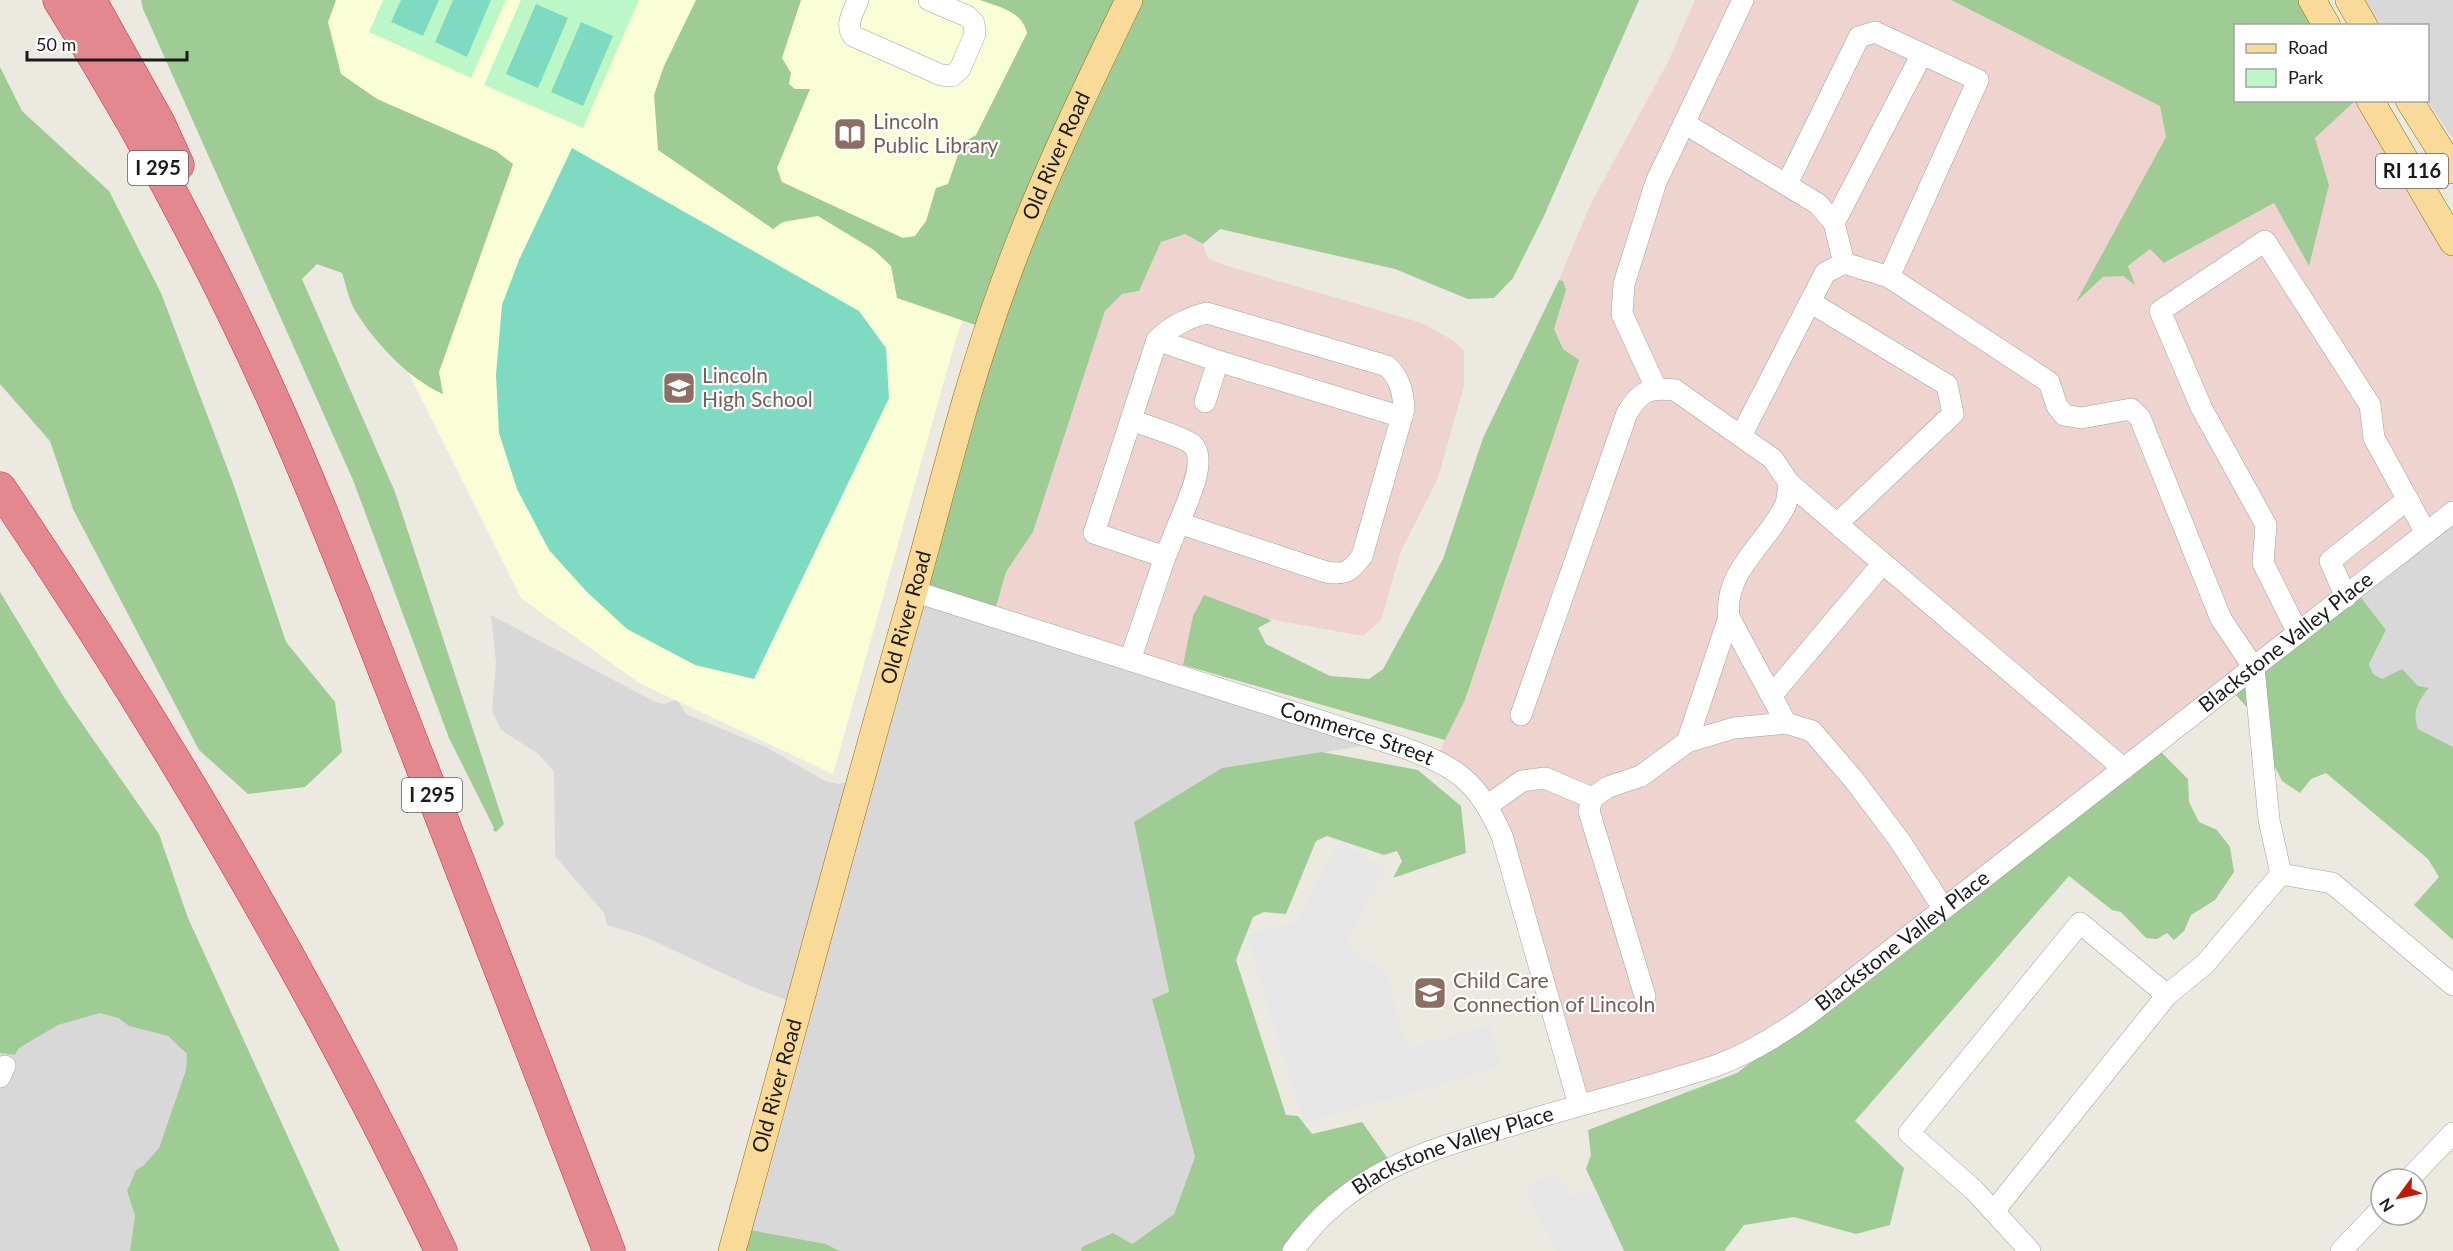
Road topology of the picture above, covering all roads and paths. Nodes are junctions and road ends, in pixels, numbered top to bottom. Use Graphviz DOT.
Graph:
graph roads {
  1 [pos="59,0"];
  2 [pos="90,0"];
  3 [pos="858,0"];
  4 [pos="929,0"];
  5 [pos="1129,0"];
  6 [pos="1743,0"];
  7 [pos="2312,0"];
  8 [pos="2349,0"];
  9 [pos="2326,24"];
  10 [pos="2363,24"];
  11 [pos="1922,54"];
  12 [pos="2371,102"];
  13 [pos="2410,102"];
  14 [pos="1684,123"];
  15 [pos="2453,170"];
  16 [pos="1787,183"];
  17 [pos="1834,223"];
  18 [pos="2453,242"];
  19 [pos="1844,263"];
  20 [pos="1888,278"];
  21 [pos="1810,302"];
  22 [pos="1157,340"];
  23 [pos="247,342"];
  24 [pos="1218,361"];
  25 [pos="1656,388"];
  26 [pos="1205,402"];
  27 [pos="1402,417"];
  28 [pos="1131,420"];
  29 [pos="1741,436"];
  30 [pos="1789,483"];
  31 [pos="0,488"];
  32 [pos="2408,499"];
  33 [pos="2453,512"];
  34 [pos="1179,523"];
  35 [pos="1837,524"];
  36 [pos="2426,533"];
  37 [pos="1165,557"];
  38 [pos="1883,563"];
  39 [pos="913,591"];
  40 [pos="2346,597"];
  41 [pos="1729,616"];
  42 [pos="2298,633"];
  43 [pos="1130,660"];
  44 [pos="2254,668"];
  45 [pos="1772,695"];
  46 [pos="1521,715"];
  47 [pos="1786,723"];
  48 [pos="1687,742"];
  49 [pos="2124,769"];
  50 [pos="1592,798"];
  51 [pos="1487,806"];
  52 [pos="2282,874"];
  53 [pos="1943,908"];
  54 [pos="2453,985"];
  55 [pos="2167,994"];
  56 [pos="1645,996"];
  57 [pos="1580,1105"];
  58 [pos="2453,1133"];
  59 [pos="2420,1167"];
  60 [pos="1994,1211"];
  61 [pos="2369,1222"];
  62 [pos="441,1251"];
  63 [pos="609,1251"];
  64 [pos="732,1251"];
  65 [pos="1293,1251"];
  66 [pos="2030,1251"];
  67 [pos="2341,1251"];
  1 -- 23 [label="highway, I 295"];
  2 -- 23 [label="highway"];
  3 -- 4 [label="street"];
  5 -- 39 [label="main road, Old River Road"];
  6 -- 14 [label="street"];
  7 -- 9 [label="main road"];
  8 -- 10 [label="main road"];
  11 -- 16 [label="street"];
  11 -- 17 [label="street"];
  11 -- 20 [label="street"];
  12 -- 18 [label="main road, RI 116"];
  13 -- 15 [label="main road, RI 116"];
  14 -- 16 [label="street"];
  14 -- 25 [label="street"];
  16 -- 17 [label="street"];
  17 -- 19 [label="street"];
  19 -- 20 [label="street"];
  19 -- 21 [label="street"];
  20 -- 44 [label="street"];
  21 -- 29 [label="street"];
  21 -- 35 [label="street"];
  22 -- 24 [label="street"];
  22 -- 27 [label="street"];
  22 -- 28 [label="street"];
  23 -- 63 [label="highway, I 295"];
  24 -- 26 [label="street"];
  24 -- 27 [label="street"];
  25 -- 29 [label="street"];
  25 -- 46 [label="street"];
  27 -- 34 [label="street"];
  28 -- 34 [label="street"];
  28 -- 37 [label="street"];
  29 -- 30 [label="street"];
  30 -- 35 [label="street"];
  30 -- 41 [label="street"];
  31 -- 62 [label="highway"];
  32 -- 36 [label="street"];
  32 -- 40 [label="street"];
  32 -- 42 [label="street"];
  33 -- 36 [label="street, Blackstone Valley Place"];
  34 -- 37 [label="street"];
  35 -- 38 [label="street"];
  36 -- 40 [label="street, Blackstone Valley Place"];
  37 -- 43 [label="street"];
  38 -- 45 [label="street"];
  38 -- 49 [label="street"];
  39 -- 43 [label="street, Commerce Street"];
  39 -- 64 [label="main road, Old River Road"];
  40 -- 42 [label="street, Blackstone Valley Place"];
  41 -- 45 [label="street"];
  41 -- 48 [label="street"];
  42 -- 44 [label="street, Blackstone Valley Place"];
  43 -- 51 [label="street, Commerce Street"];
  44 -- 49 [label="street, Blackstone Valley Place"];
  44 -- 52 [label="street"];
  45 -- 47 [label="street"];
  47 -- 48 [label="street"];
  47 -- 53 [label="street"];
  48 -- 50 [label="street"];
  49 -- 53 [label="street, Blackstone Valley Place"];
  50 -- 51 [label="street"];
  50 -- 56 [label="street"];
  51 -- 57 [label="street, Commerce Street"];
  52 -- 54 [label="street"];
  52 -- 55 [label="street"];
  53 -- 57 [label="street, Blackstone Valley Place"];
  55 -- 60 [label="street"];
  55 -- 60 [label="street"];
  57 -- 65 [label="street, Blackstone Valley Place"];
  58 -- 59 [label="street"];
  60 -- 66 [label="street"];
  61 -- 67 [label="street"];
}
